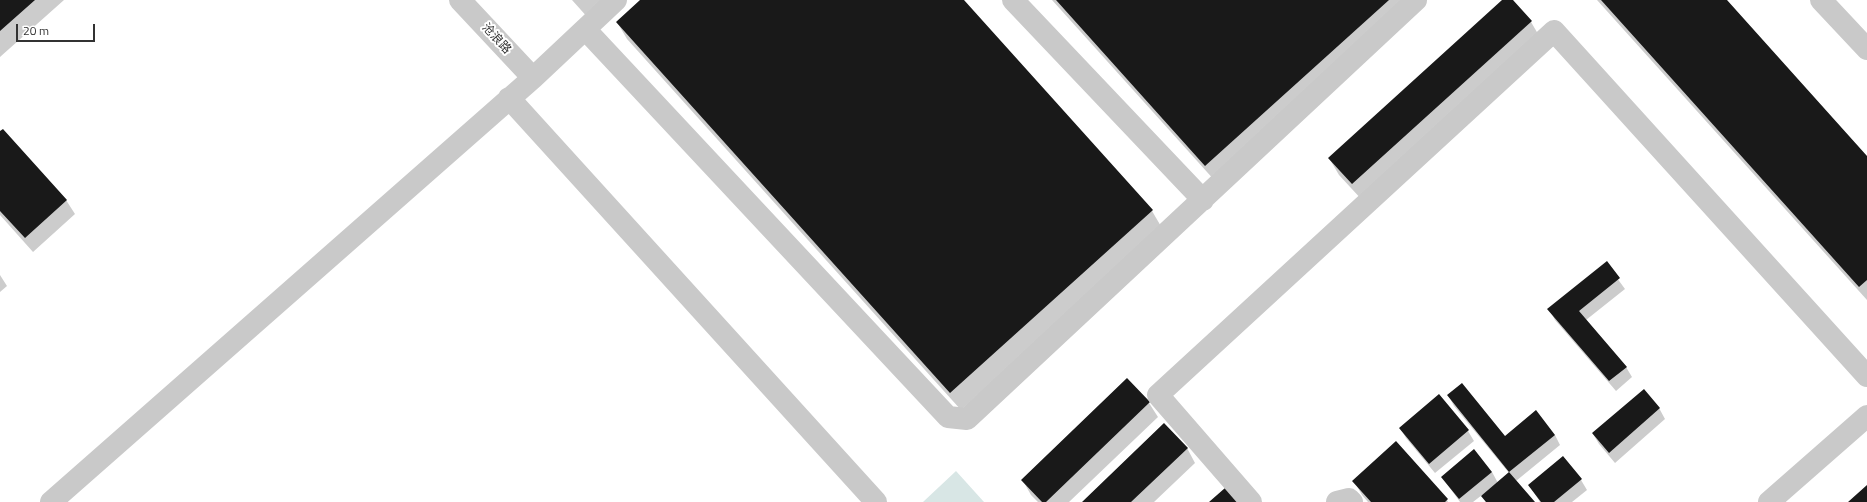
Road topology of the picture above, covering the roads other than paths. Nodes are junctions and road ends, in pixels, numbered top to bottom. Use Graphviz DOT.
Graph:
graph roads {
  1 [pos="460,0"];
  2 [pos="616,0"];
  3 [pos="1013,0"];
  4 [pos="1416,0"];
  5 [pos="1821,0"];
  6 [pos="585,29"];
  7 [pos="1867,49"];
  8 [pos="532,78"];
  9 [pos="509,98"];
  10 [pos="1202,200"];
  11 [pos="1867,376"];
  12 [pos="1867,416"];
  13 [pos="51,502"];
  14 [pos="876,502"];
  15 [pos="1251,502"];
  16 [pos="1336,502"];
  17 [pos="1352,502"];
  18 [pos="1769,502"];
  1 -- 8 [label="street, 沧浪路"];
  2 -- 6 [label="street"];
  3 -- 10 [label="street"];
  4 -- 10 [label="street"];
  5 -- 7 [label="street"];
  6 -- 8 [label="street"];
  6 -- 10 [label="street"];
  8 -- 9 [label="street"];
  9 -- 13 [label="street"];
  9 -- 14 [label="street"];
  11 -- 15 [label="street"];
  12 -- 18 [label="street"];
  16 -- 17 [label="street"];
}
